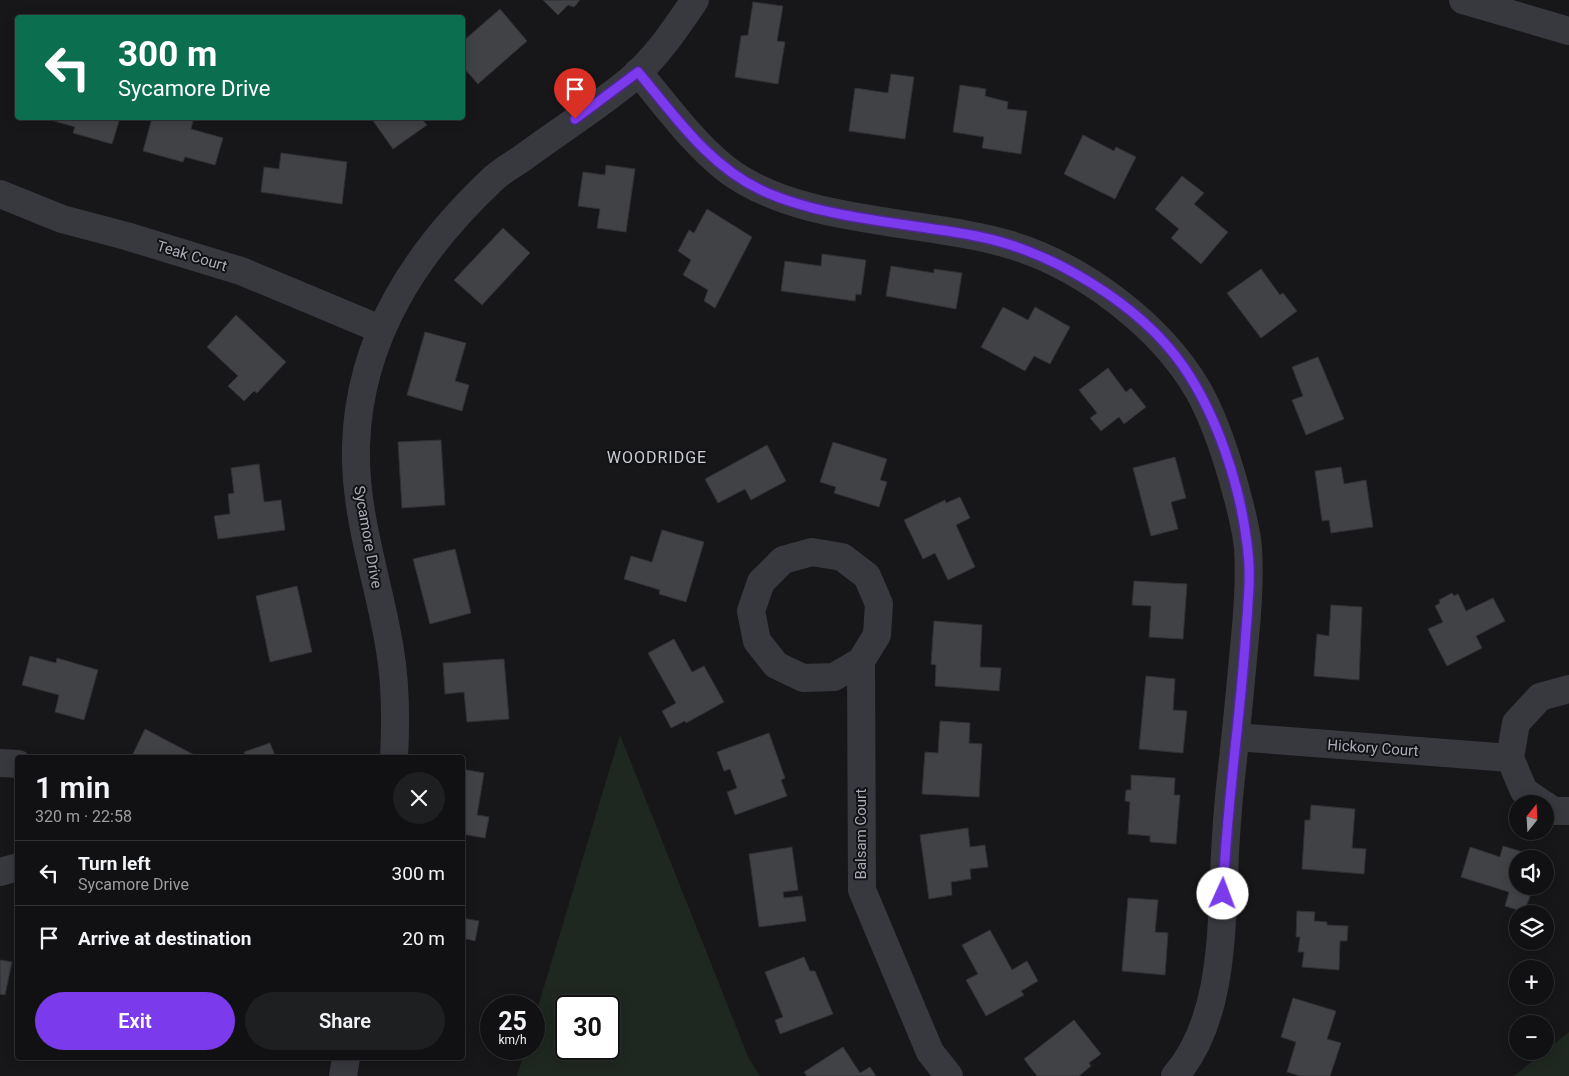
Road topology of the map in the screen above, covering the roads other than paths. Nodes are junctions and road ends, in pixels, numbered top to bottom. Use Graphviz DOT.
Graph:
graph roads {
  1 [pos="695,0"];
  2 [pos="1463,0"];
  3 [pos="1569,31"];
  4 [pos="638,72"];
  5 [pos="0,194"];
  6 [pos="380,329"];
  7 [pos="861,661"];
  8 [pos="1569,689"];
  9 [pos="1236,737"];
  10 [pos="394,755"];
  11 [pos="1510,758"];
  12 [pos="0,763"];
  13 [pos="15,764"];
  14 [pos="1531,795"];
  15 [pos="1554,810"];
  16 [pos="1569,811"];
  17 [pos="15,868"];
  18 [pos="0,872"];
  19 [pos="346,1060"];
  20 [pos="343,1076"];
  21 [pos="949,1076"];
  22 [pos="1175,1076"];
  1 -- 4 [label="street, Sycamore Drive"];
  2 -- 3 [label="street"];
  4 -- 6 [label="street, Sycamore Drive"];
  4 -- 9 [label="street"];
  5 -- 6 [label="street, Teak Court"];
  6 -- 10 [label="street, Sycamore Drive"];
  7 -- 7 [label="street"];
  7 -- 21 [label="street, Balsam Court"];
  8 -- 11 [label="street"];
  9 -- 11 [label="street, Hickory Court"];
  9 -- 22 [label="street"];
  11 -- 14 [label="street"];
  12 -- 13 [label="street"];
  15 -- 16 [label="street"];
  17 -- 18 [label="street"];
  19 -- 20 [label="street"];
}
